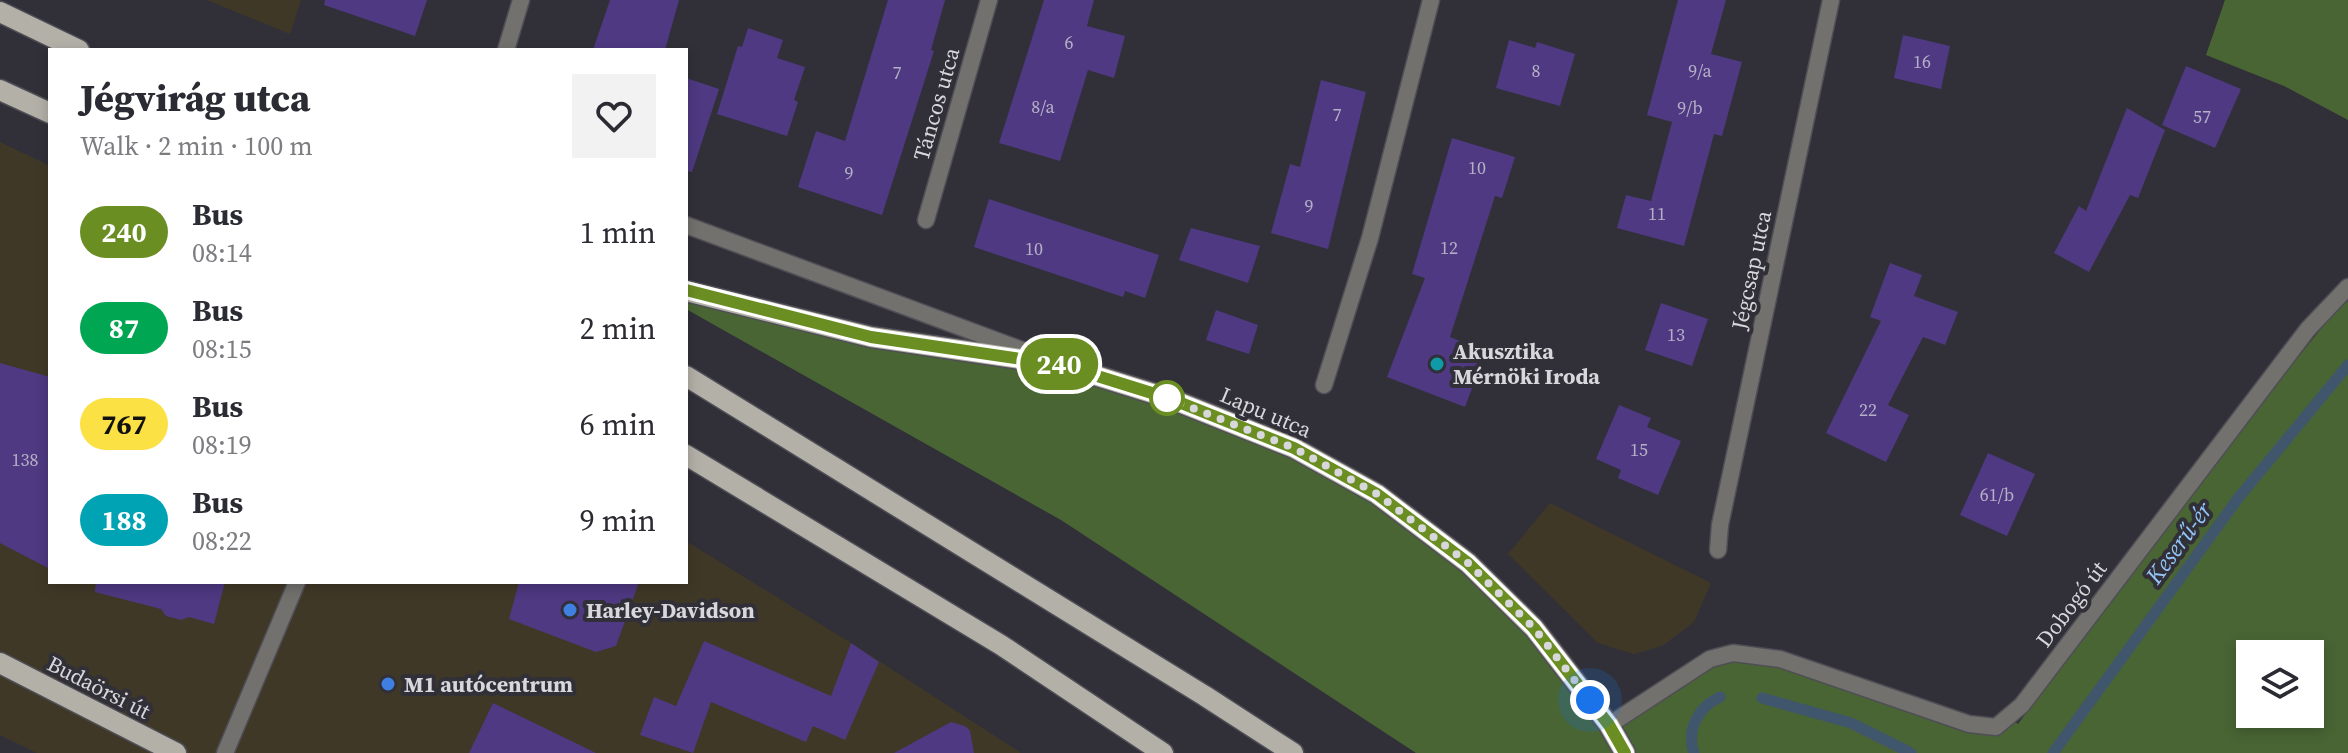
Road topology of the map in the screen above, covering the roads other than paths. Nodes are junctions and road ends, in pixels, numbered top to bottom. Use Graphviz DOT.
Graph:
graph roads {
  1 [pos="521,0"];
  2 [pos="989,0"];
  3 [pos="1431,0"];
  4 [pos="1831,0"];
  5 [pos="0,12"];
  6 [pos="75,48"];
  7 [pos="507,48"];
  8 [pos="0,90"];
  9 [pos="48,112"];
  10 [pos="926,220"];
  11 [pos="688,226"];
  12 [pos="2348,287"];
  13 [pos="688,291"];
  14 [pos="1062,365"];
  15 [pos="688,377"];
  16 [pos="1324,385"];
  17 [pos="688,456"];
  18 [pos="1718,550"];
  19 [pos="296,584"];
  20 [pos="0,663"];
  21 [pos="1609,725"];
  22 [pos="176,753"];
  23 [pos="225,753"];
  24 [pos="1163,753"];
  25 [pos="1293,753"];
  26 [pos="1625,753"];
  1 -- 7 [label="street"];
  2 -- 10 [label="street, Táncos utca"];
  3 -- 16 [label="street"];
  4 -- 18 [label="street, Jégcsap utca"];
  5 -- 6 [label="main road"];
  8 -- 9 [label="main road"];
  11 -- 14 [label="street, Lapu utca"];
  12 -- 21 [label="street, Dobogó út"];
  13 -- 14 [label="main road"];
  14 -- 21 [label="main road, Lapu utca"];
  15 -- 25 [label="main road"];
  17 -- 24 [label="main road"];
  19 -- 23 [label="street"];
  20 -- 22 [label="main road, Budaörsi út"];
  21 -- 26 [label="main road, Lapu utca"];
}
